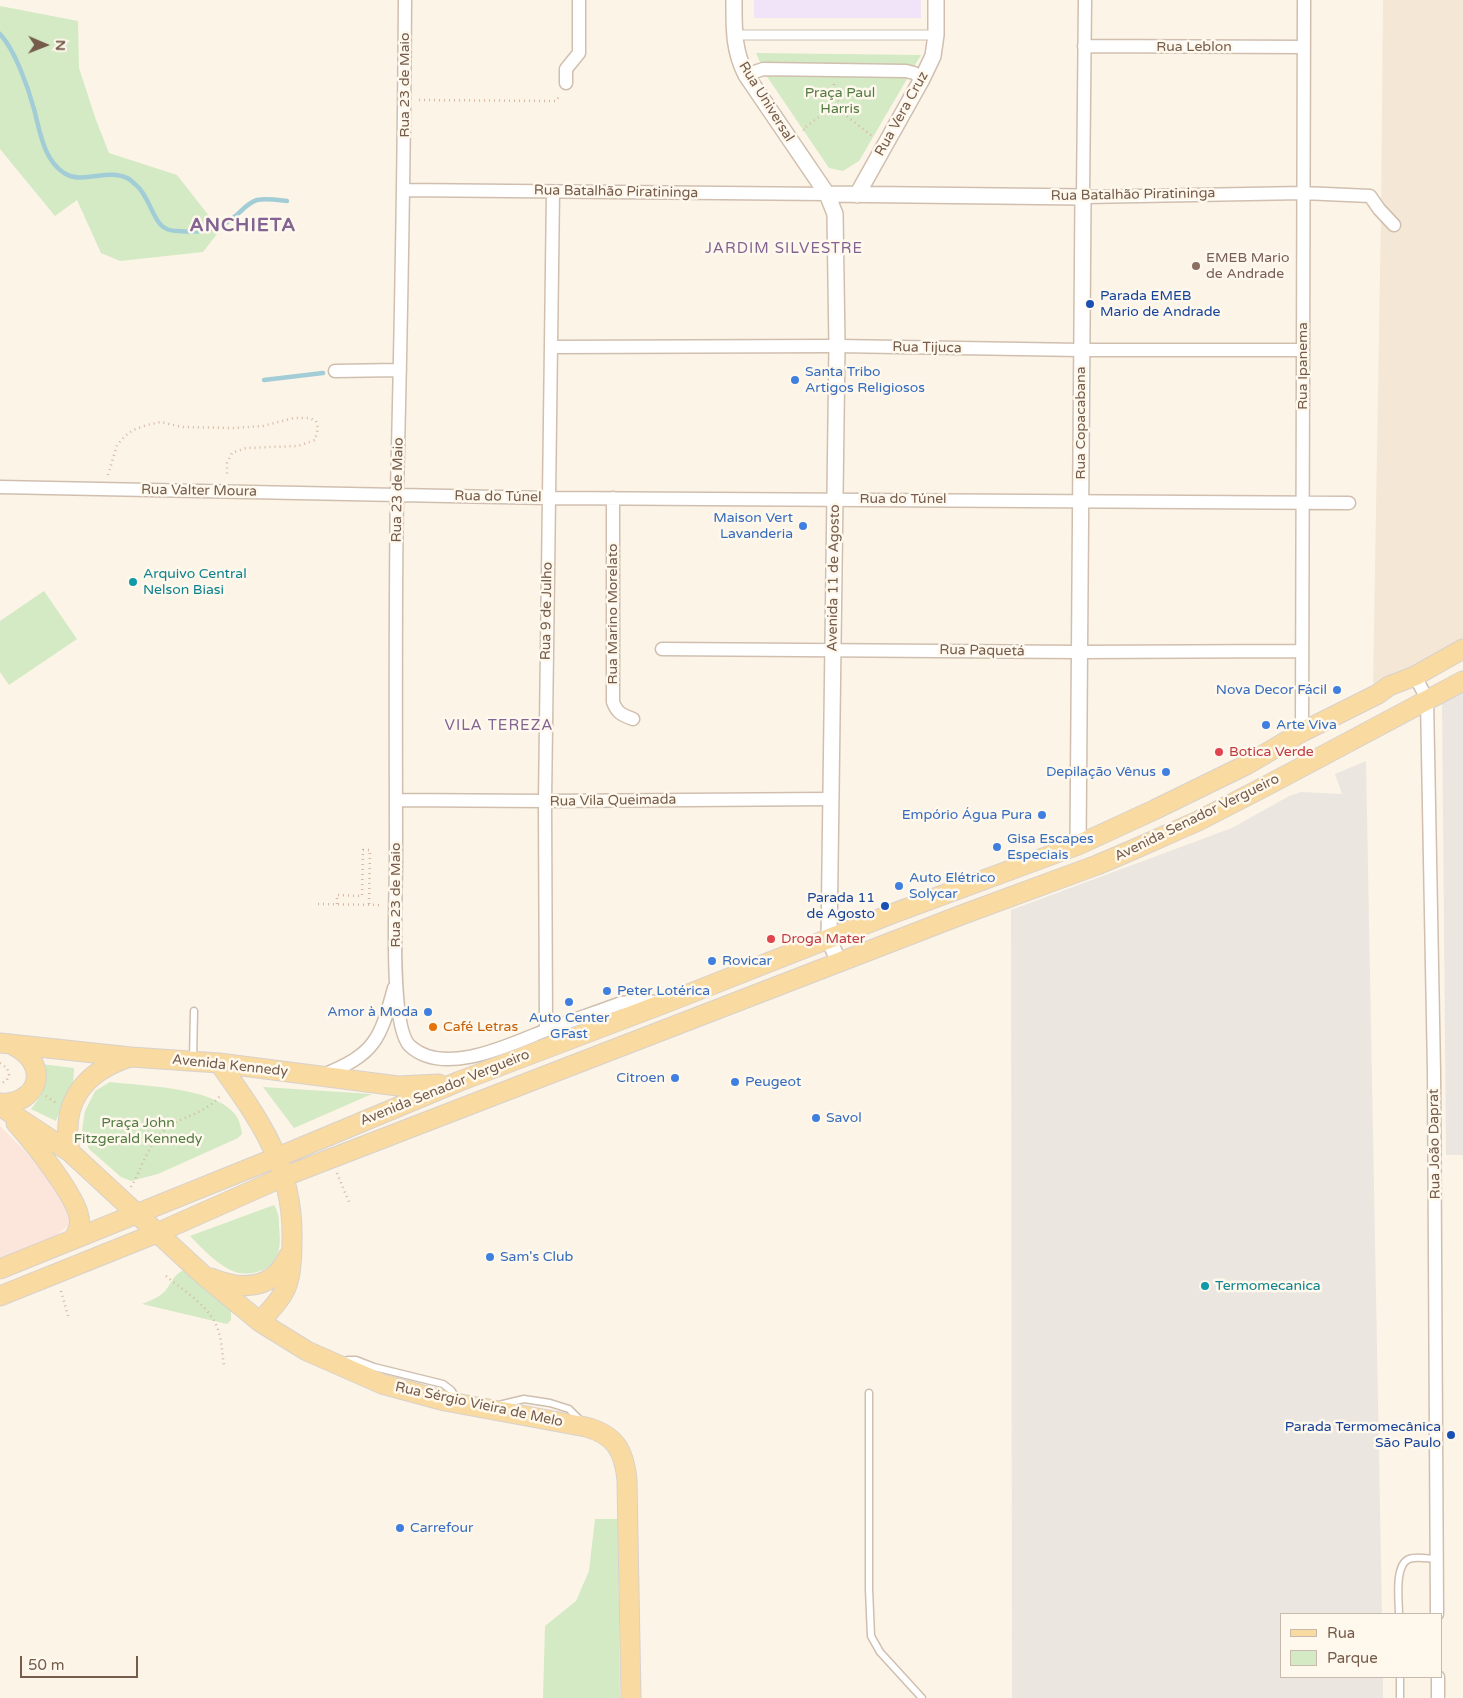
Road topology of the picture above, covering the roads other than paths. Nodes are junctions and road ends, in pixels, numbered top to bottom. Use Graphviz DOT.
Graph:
graph roads {
  1 [pos="405,0"];
  2 [pos="579,0"];
  3 [pos="734,0"];
  4 [pos="936,0"];
  5 [pos="1085,0"];
  6 [pos="1304,0"];
  7 [pos="734,34"];
  8 [pos="936,35"];
  9 [pos="1084,46"];
  10 [pos="1304,47"];
  11 [pos="746,75"];
  12 [pos="922,79"];
  13 [pos="566,83"];
  14 [pos="404,190"];
  15 [pos="553,192"];
  16 [pos="1303,193"];
  17 [pos="827,194"];
  18 [pos="857,195"];
  19 [pos="1083,197"];
  20 [pos="1394,225"];
  21 [pos="837,346"];
  22 [pos="551,347"];
  23 [pos="1082,350"];
  24 [pos="1303,350"];
  25 [pos="400,370"];
  26 [pos="335,371"];
  27 [pos="0,487"];
  28 [pos="397,494"];
  29 [pos="548,498"];
  30 [pos="613,498"];
  31 [pos="835,499"];
  32 [pos="1080,501"];
  33 [pos="1302,502"];
  34 [pos="1349,503"];
  35 [pos="662,649"];
  36 [pos="832,649"];
  37 [pos="1463,649"];
  38 [pos="1302,651"];
  39 [pos="1079,652"];
  40 [pos="1415,676"];
  41 [pos="1463,681"];
  42 [pos="1426,699"];
  43 [pos="633,719"];
  44 [pos="1302,732"];
  45 [pos="830,799"];
  46 [pos="396,800"];
  47 [pos="545,801"];
  48 [pos="1078,846"];
  49 [pos="829,940"];
  50 [pos="839,962"];
  51 [pos="396,981"];
  52 [pos="668,1002"];
  53 [pos="194,1011"];
  54 [pos="546,1030"];
  55 [pos="6,1043"];
  56 [pos="131,1057"];
  57 [pos="193,1061"];
  58 [pos="219,1063"];
  59 [pos="320,1076"];
  60 [pos="460,1081"];
  61 [pos="1,1106"];
  62 [pos="70,1152"];
  63 [pos="277,1156"];
  64 [pos="283,1178"];
  65 [pos="138,1214"];
  66 [pos="157,1233"];
  67 [pos="73,1240"];
  68 [pos="292,1248"];
  69 [pos="0,1269"];
  70 [pos="203,1275"];
  71 [pos="0,1296"];
  72 [pos="260,1322"];
  73 [pos="869,1393"];
  74 [pos="1437,1559"];
  75 [pos="1399,1613"];
  76 [pos="1437,1613"];
  77 [pos="1400,1678"];
  78 [pos="1438,1678"];
  79 [pos="631,1698"];
  80 [pos="922,1698"];
  81 [pos="1400,1698"];
  82 [pos="1438,1698"];
  1 -- 14 [label="street, Rua 23 de Maio"];
  2 -- 13 [label="street"];
  3 -- 7 [label="street, Rua Universal"];
  4 -- 8 [label="street, Rua Vera Cruz"];
  5 -- 9 [label="street, Rua Copacabana"];
  6 -- 10 [label="street, Rua Ipanema"];
  7 -- 8 [label="street"];
  7 -- 11 [label="street, Rua Universal"];
  8 -- 12 [label="street, Rua Vera Cruz"];
  9 -- 10 [label="street, Rua Leblon"];
  9 -- 19 [label="street, Rua Copacabana"];
  10 -- 16 [label="street, Rua Ipanema"];
  11 -- 12 [label="street"];
  11 -- 17 [label="street, Rua Universal"];
  12 -- 18 [label="street, Rua Vera Cruz"];
  14 -- 15 [label="street, Rua Batalhão Piratininga"];
  14 -- 25 [label="street, Rua 23 de Maio"];
  15 -- 17 [label="street, Rua Batalhão Piratininga"];
  15 -- 22 [label="street, Rua 9 de Julho"];
  16 -- 19 [label="street, Rua Batalhão Piratininga"];
  16 -- 20 [label="street, Rua Batalhão Piratininga"];
  16 -- 24 [label="street, Rua Ipanema"];
  17 -- 18 [label="street"];
  17 -- 21 [label="street, Avenida 11 de Agosto"];
  18 -- 19 [label="street, Rua Batalhão Piratininga"];
  19 -- 23 [label="street, Rua Copacabana"];
  21 -- 22 [label="street, Rua Tijuca"];
  21 -- 23 [label="street, Rua Tijuca"];
  21 -- 31 [label="street, Avenida 11 de Agosto"];
  22 -- 29 [label="street, Rua 9 de Julho"];
  23 -- 24 [label="street, Rua Tijuca"];
  23 -- 32 [label="street, Rua Copacabana"];
  24 -- 33 [label="street, Rua Ipanema"];
  25 -- 26 [label="street"];
  25 -- 28 [label="street, Rua 23 de Maio"];
  27 -- 28 [label="street, Rua Valter Moura"];
  28 -- 29 [label="street, Rua do Túnel"];
  28 -- 46 [label="street, Rua 23 de Maio"];
  29 -- 30 [label="street, Rua do Túnel"];
  29 -- 47 [label="street, Rua 9 de Julho"];
  30 -- 31 [label="street, Rua do Túnel"];
  30 -- 43 [label="street, Rua Marino Morelato"];
  31 -- 32 [label="street, Rua do Túnel"];
  31 -- 36 [label="street, Avenida 11 de Agosto"];
  32 -- 33 [label="street, Rua do Túnel"];
  32 -- 39 [label="street, Rua Copacabana"];
  33 -- 34 [label="street, Rua do Túnel"];
  33 -- 38 [label="street, Rua Ipanema"];
  35 -- 36 [label="street, Rua Paquetá"];
  36 -- 39 [label="street, Rua Paquetá"];
  36 -- 45 [label="street, Avenida 11 de Agosto"];
  37 -- 40 [label="main road, Avenida Senador Vergueiro"];
  38 -- 39 [label="street, Rua Paquetá"];
  38 -- 44 [label="street, Rua Ipanema"];
  39 -- 48 [label="street, Rua Copacabana"];
  40 -- 42 [label="street, Rua João Daprat"];
  40 -- 44 [label="main road, Avenida Senador Vergueiro"];
  41 -- 42 [label="main road, Avenida Senador Vergueiro"];
  42 -- 50 [label="main road, Avenida Senador Vergueiro"];
  42 -- 74 [label="street, Rua João Daprat"];
  44 -- 48 [label="main road, Avenida Senador Vergueiro"];
  45 -- 47 [label="street, Rua Vila Queimada"];
  45 -- 49 [label="street, Avenida 11 de Agosto"];
  46 -- 47 [label="street, Rua Vila Queimada"];
  46 -- 51 [label="street, Rua 23 de Maio"];
  47 -- 54 [label="street, Rua 9 de Julho"];
  48 -- 49 [label="main road, Avenida Senador Vergueiro"];
  49 -- 50 [label="street, Avenida 11 de Agosto"];
  49 -- 52 [label="main road, Avenida Senador Vergueiro"];
  50 -- 64 [label="main road, Avenida Senador Vergueiro"];
  51 -- 54 [label="street, Rua 23 de Maio"];
  51 -- 59 [label="street, Rua 23 de Maio"];
  52 -- 54 [label="street"];
  52 -- 60 [label="main road, Avenida Senador Vergueiro"];
  53 -- 57 [label="lane"];
  55 -- 56 [label="main road, Avenida Kennedy"];
  55 -- 61 [label="main road"];
  56 -- 57 [label="main road, Avenida Kennedy"];
  56 -- 62 [label="main road"];
  57 -- 58 [label="main road, Avenida Kennedy"];
  58 -- 59 [label="main road, Avenida Kennedy"];
  58 -- 63 [label="main road"];
  59 -- 60 [label="main road, Avenida Kennedy"];
  60 -- 63 [label="main road, Avenida Senador Vergueiro"];
  61 -- 62 [label="main road"];
  61 -- 67 [label="main road"];
  62 -- 65 [label="main road"];
  63 -- 64 [label="main road"];
  63 -- 65 [label="main road, Avenida Senador Vergueiro"];
  64 -- 66 [label="main road, Avenida Senador Vergueiro"];
  64 -- 68 [label="main road"];
  65 -- 66 [label="main road, Rua Sérgio Vieira de Melo"];
  65 -- 67 [label="main road, Avenida Senador Vergueiro"];
  66 -- 70 [label="main road, Rua Sérgio Vieira de Melo"];
  66 -- 71 [label="main road, Avenida Senador Vergueiro"];
  67 -- 69 [label="main road, Avenida Senador Vergueiro"];
  68 -- 70 [label="main road"];
  68 -- 72 [label="main road"];
  70 -- 72 [label="main road, Rua Sérgio Vieira de Melo"];
  72 -- 79 [label="main road, Rua Sérgio Vieira de Melo"];
  73 -- 80 [label="lane"];
  74 -- 75 [label="lane"];
  74 -- 76 [label="street, Rua João Daprat"];
  77 -- 81 [label="lane"];
  78 -- 82 [label="street"];
}
